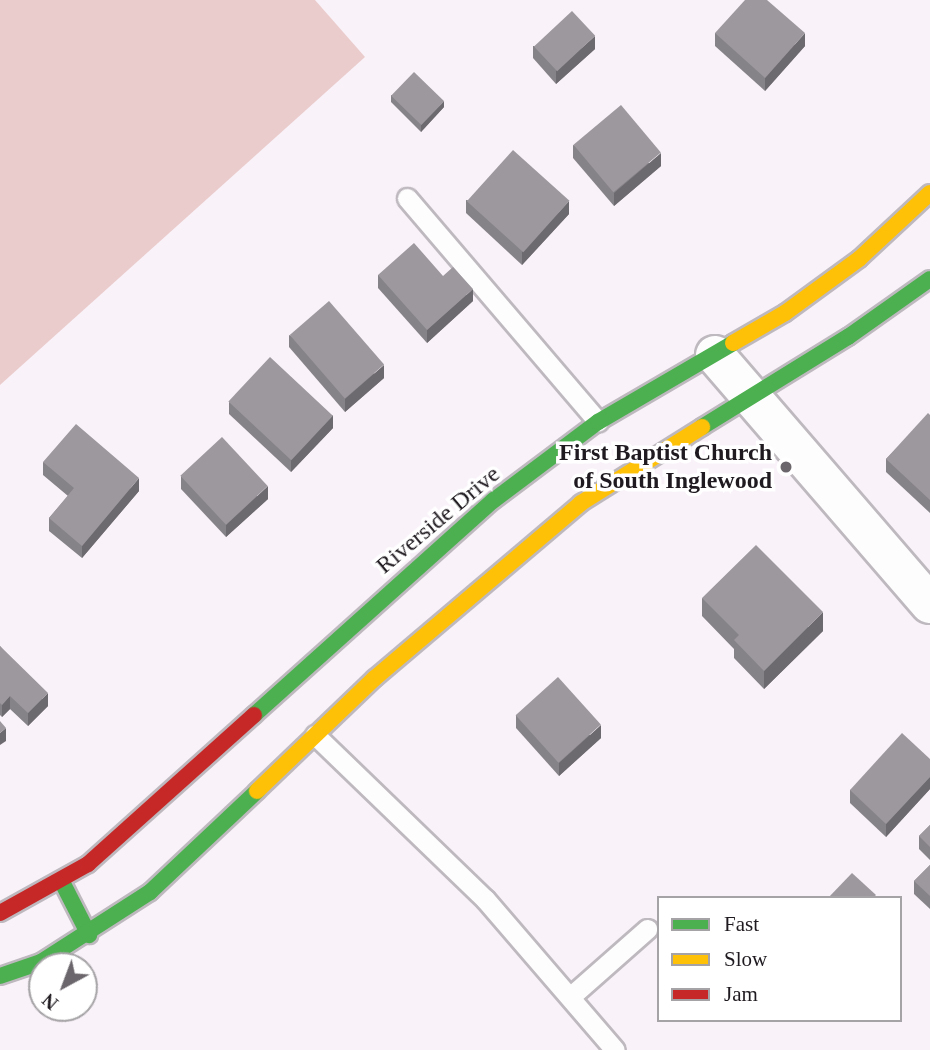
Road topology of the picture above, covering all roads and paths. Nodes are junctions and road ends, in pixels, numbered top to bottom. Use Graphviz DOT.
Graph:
graph roads {
  1 [pos="930,193"];
  2 [pos="407,198"];
  3 [pos="930,279"];
  4 [pos="715,355"];
  5 [pos="751,397"];
  6 [pos="598,422"];
  7 [pos="930,604"];
  8 [pos="315,735"];
  9 [pos="61,880"];
  10 [pos="0,913"];
  11 [pos="647,929"];
  12 [pos="89,935"];
  13 [pos="0,976"];
  14 [pos="570,997"];
  15 [pos="615,1050"];
  1 -- 4 [label="street, Riverside Drive"];
  2 -- 6 [label="lane"];
  3 -- 5 [label="street"];
  4 -- 5 [label="street"];
  4 -- 6 [label="street, Riverside Drive"];
  5 -- 7 [label="street"];
  5 -- 8 [label="street"];
  6 -- 9 [label="street, Riverside Drive"];
  8 -- 12 [label="street"];
  8 -- 14 [label="lane"];
  9 -- 10 [label="street, Riverside Drive"];
  9 -- 12 [label="street"];
  11 -- 14 [label="lane"];
  12 -- 13 [label="street"];
  14 -- 15 [label="lane"];
}
